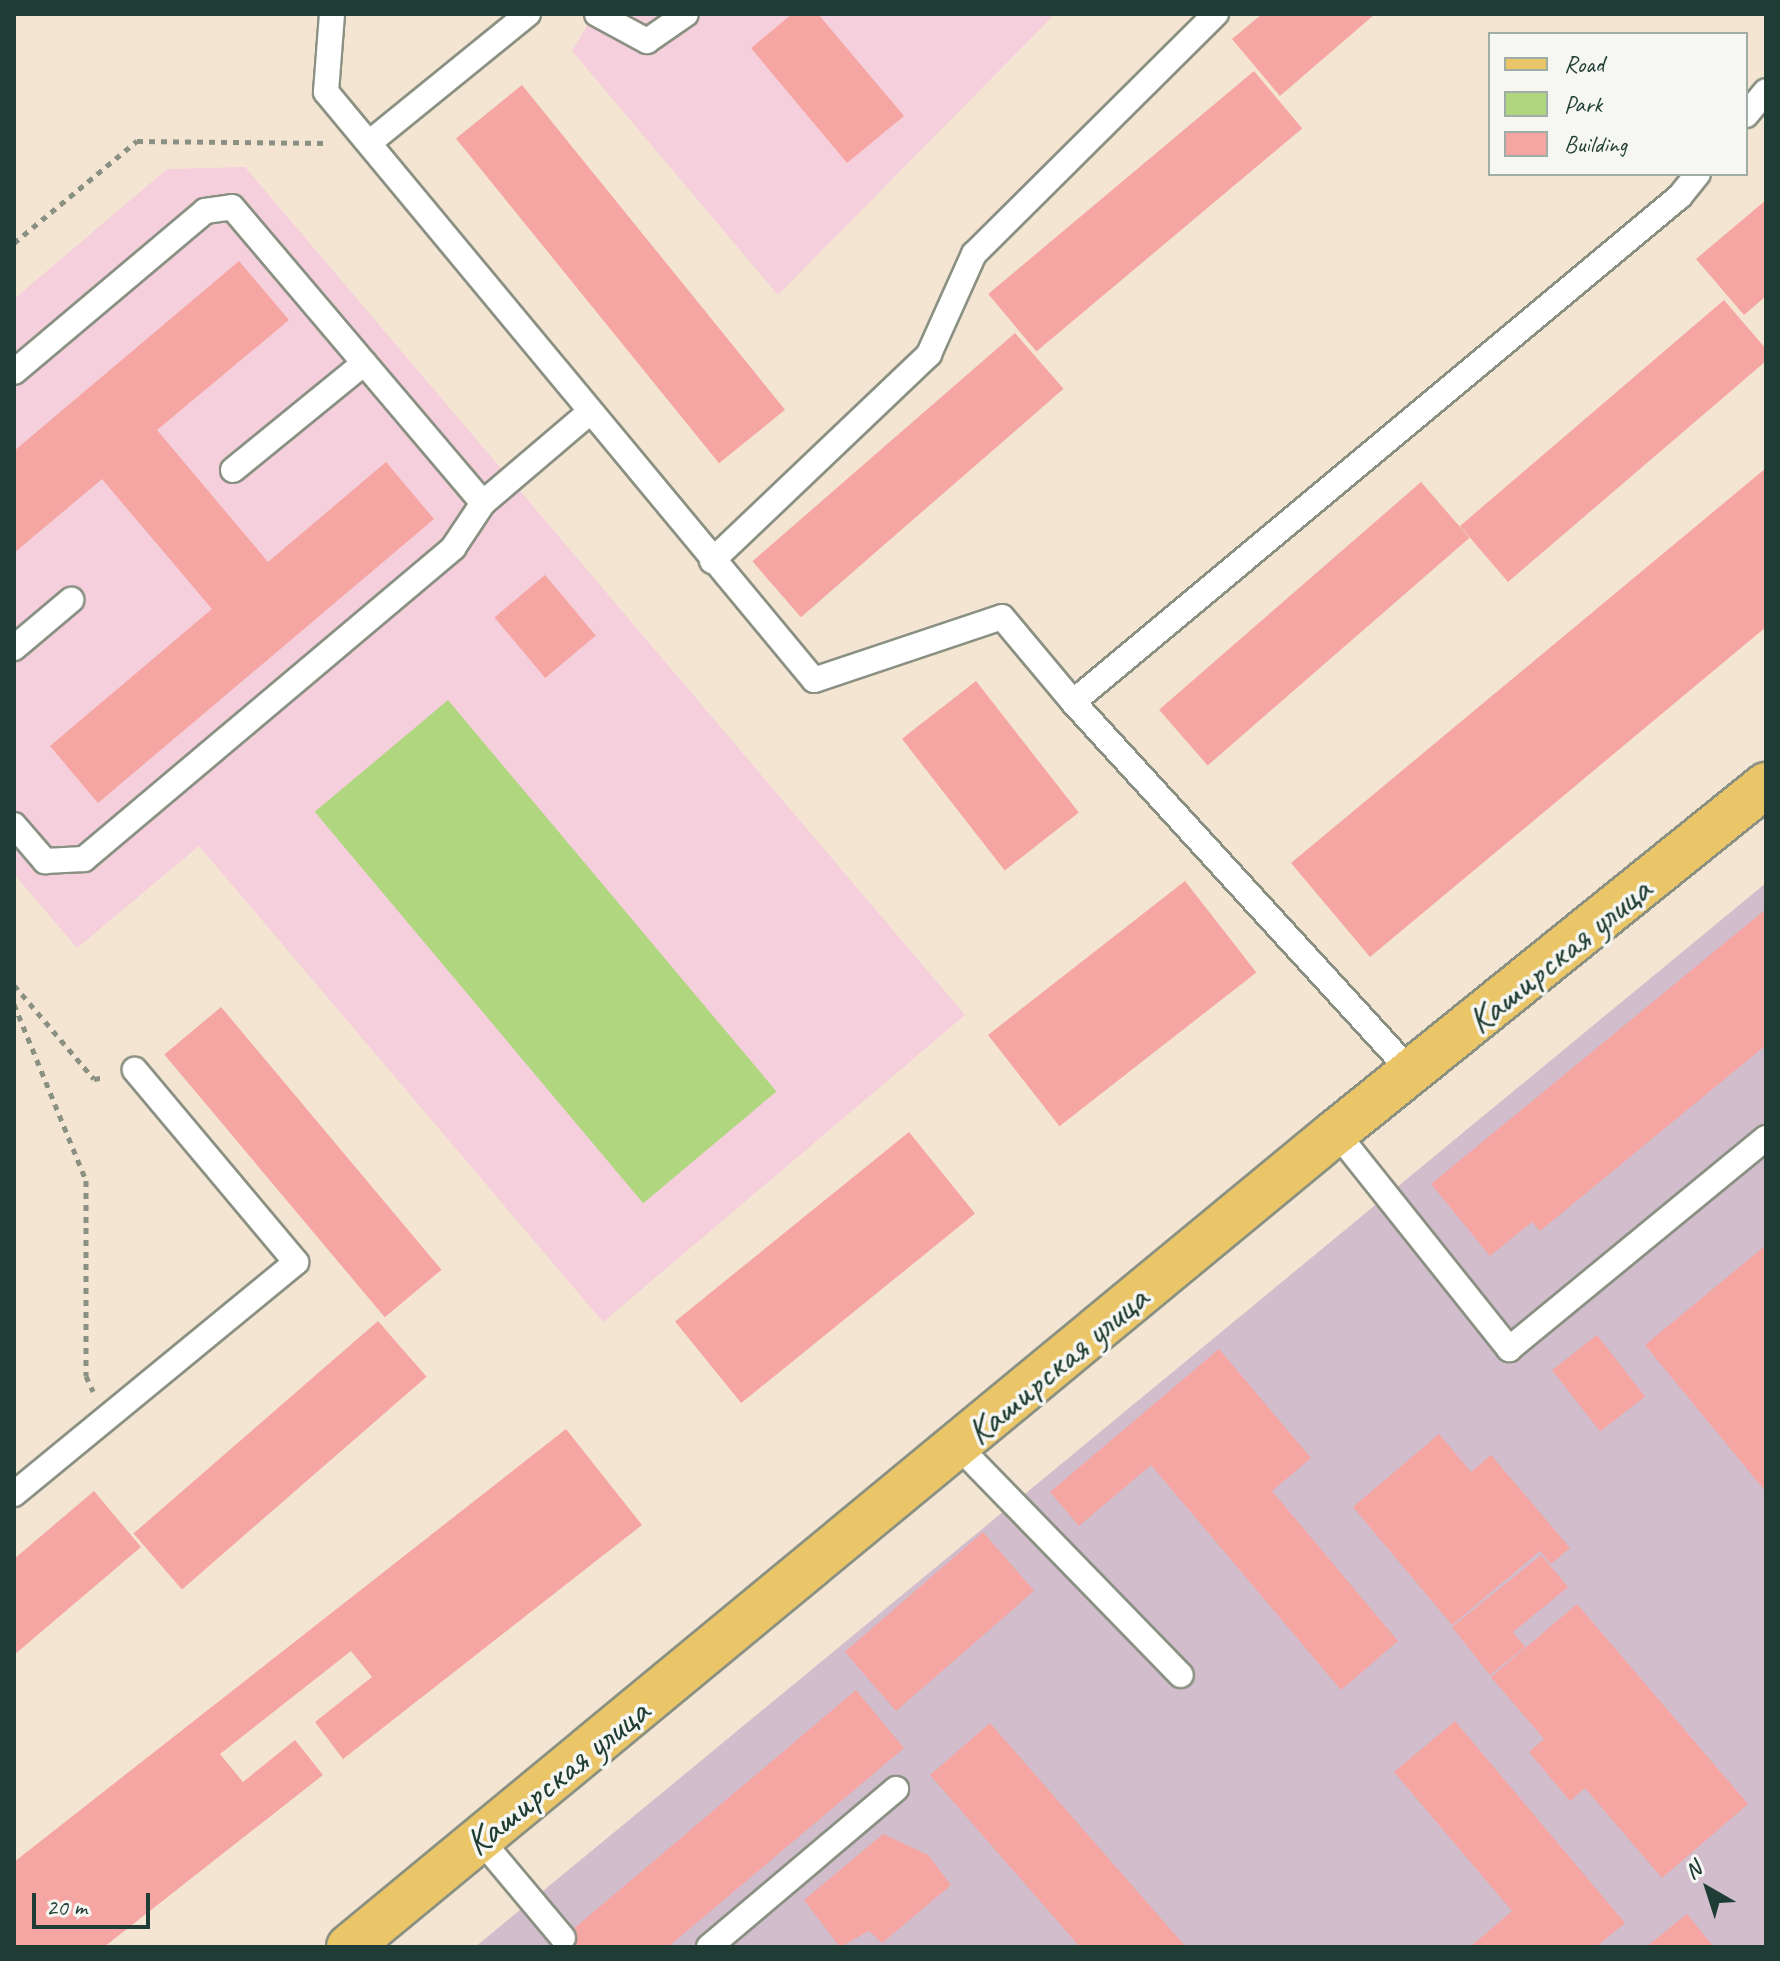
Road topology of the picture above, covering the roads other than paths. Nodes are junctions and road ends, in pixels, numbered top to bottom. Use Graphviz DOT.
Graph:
graph roads {
  1 [pos="332,14"];
  2 [pos="528,14"];
  3 [pos="597,14"];
  4 [pos="686,14"];
  5 [pos="1216,14"];
  6 [pos="1766,91"];
  7 [pos="1748,113"];
  8 [pos="369,143"];
  9 [pos="1696,176"];
  10 [pos="364,363"];
  11 [pos="14,372"];
  12 [pos="590,412"];
  13 [pos="233,470"];
  14 [pos="483,503"];
  15 [pos="712,561"];
  16 [pos="71,600"];
  17 [pos="14,648"];
  18 [pos="1073,702"];
  19 [pos="1766,785"];
  20 [pos="14,825"];
  21 [pos="135,1070"];
  22 [pos="1413,1074"];
  23 [pos="1336,1132"];
  24 [pos="1766,1138"];
  25 [pos="959,1447"];
  26 [pos="14,1494"];
  27 [pos="1181,1675"];
  28 [pos="896,1789"];
  29 [pos="480,1839"];
  30 [pos="563,1938"];
  31 [pos="349,1947"];
  32 [pos="709,1947"];
  1 -- 8 [label="lane"];
  2 -- 8 [label="lane"];
  3 -- 4 [label="lane"];
  5 -- 15 [label="lane"];
  6 -- 7 [label="lane"];
  8 -- 12 [label="lane"];
  9 -- 18 [label="lane"];
  10 -- 11 [label="lane"];
  10 -- 13 [label="lane"];
  10 -- 14 [label="lane"];
  12 -- 14 [label="lane"];
  12 -- 15 [label="lane"];
  14 -- 20 [label="lane"];
  15 -- 18 [label="lane"];
  16 -- 17 [label="lane"];
  18 -- 22 [label="lane"];
  19 -- 22 [label="main road, Каширская улица"];
  21 -- 26 [label="lane"];
  22 -- 23 [label="main road, Каширская улица"];
  23 -- 24 [label="lane"];
  23 -- 25 [label="main road, Каширская улица"];
  25 -- 27 [label="lane"];
  25 -- 29 [label="main road, Каширская улица"];
  28 -- 32 [label="lane"];
  29 -- 30 [label="lane"];
  29 -- 31 [label="main road, Каширская улица"];
}
